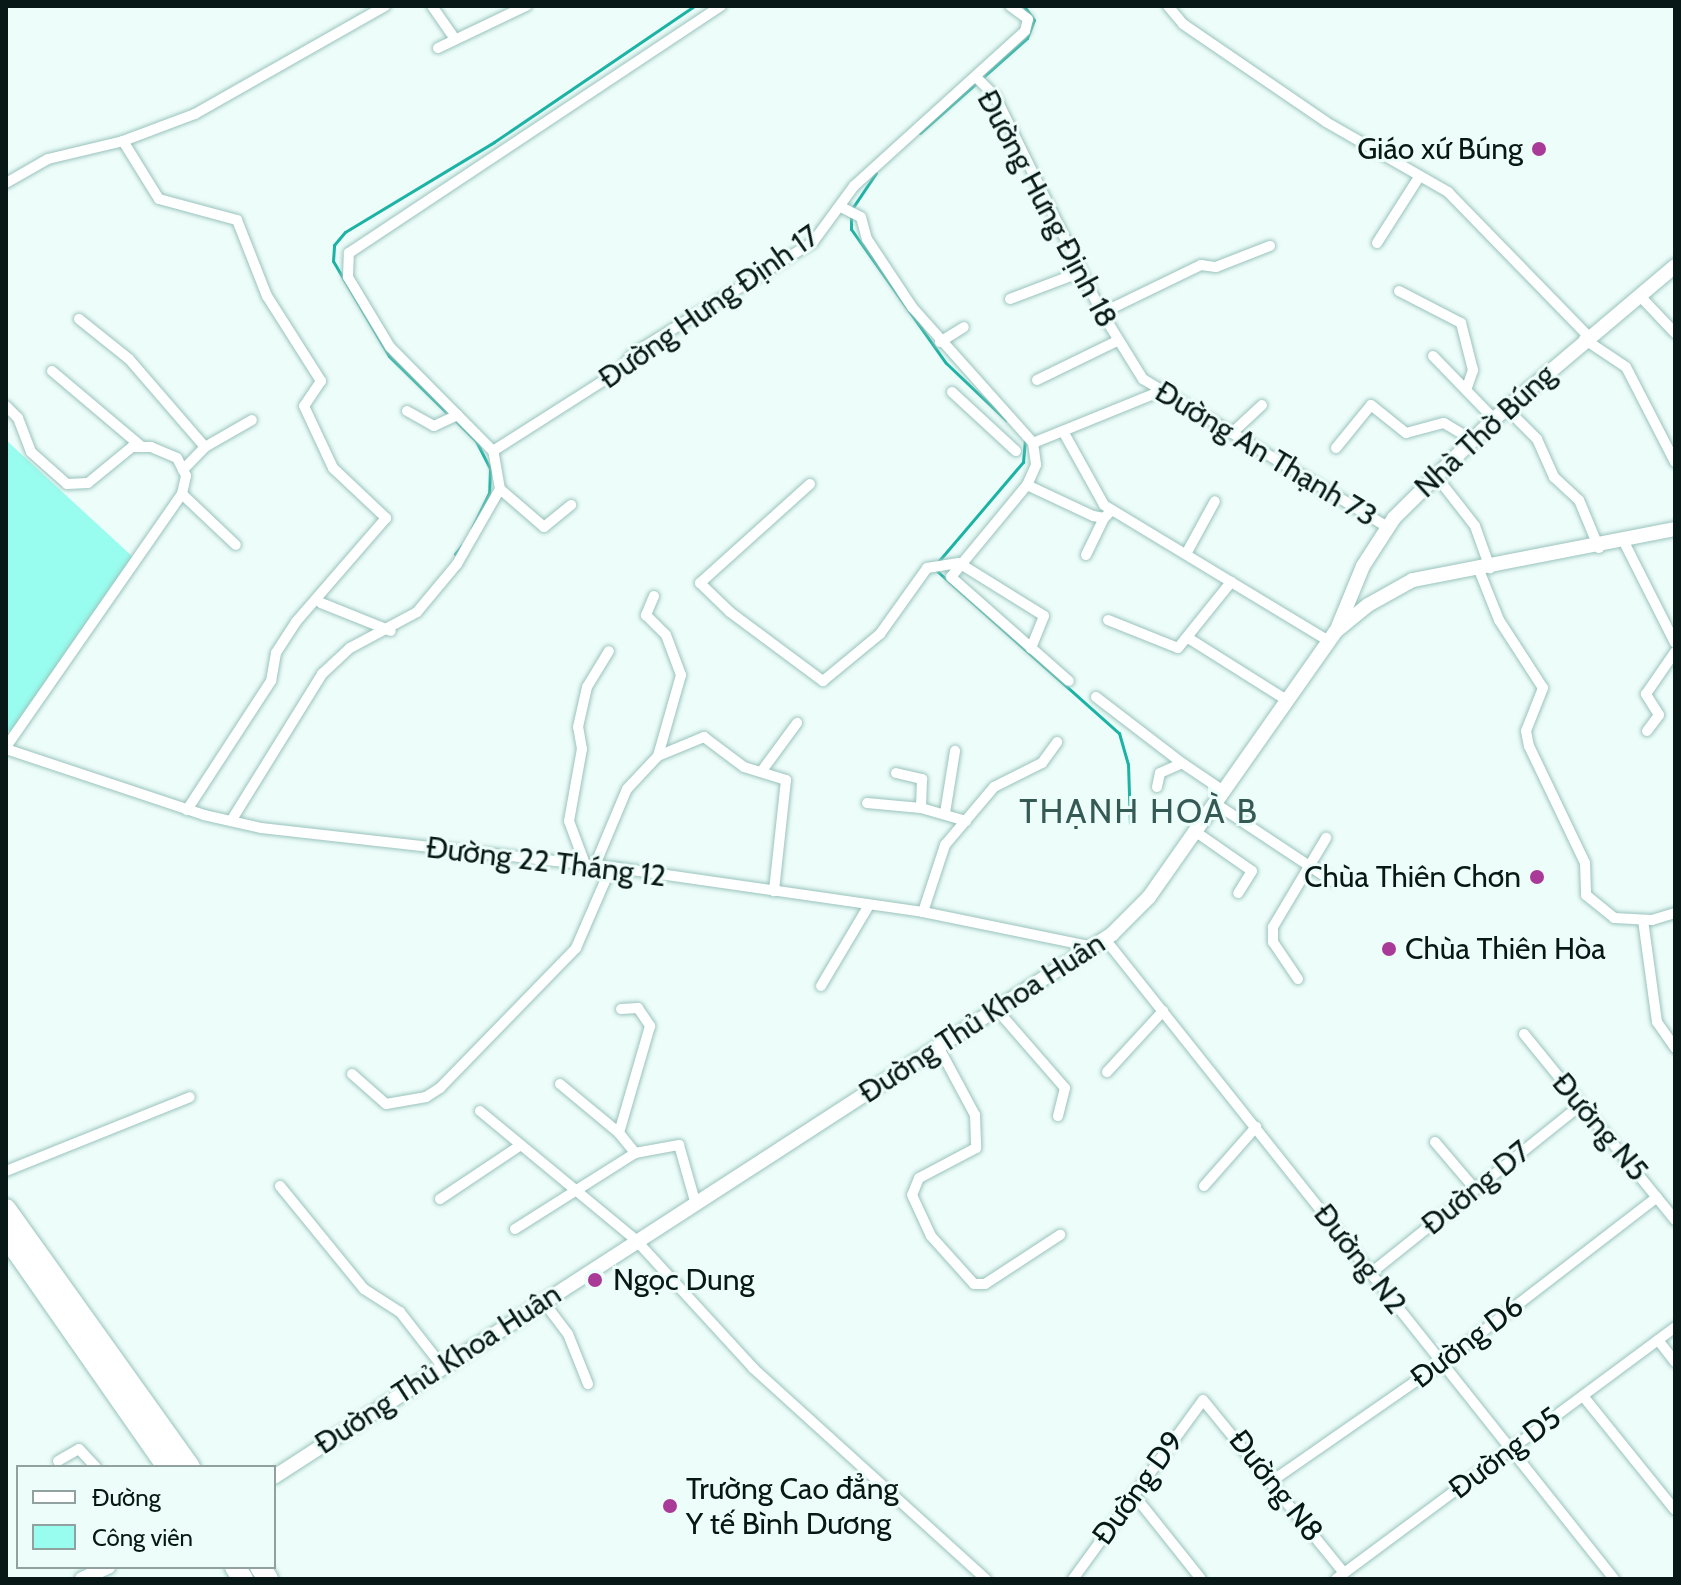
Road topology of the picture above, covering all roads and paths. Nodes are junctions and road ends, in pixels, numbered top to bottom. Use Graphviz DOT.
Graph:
graph roads {
  1 [pos="385,6"];
  2 [pos="432,6"];
  3 [pos="526,6"];
  4 [pos="721,6"];
  5 [pos="1010,6"];
  6 [pos="1168,6"];
  7 [pos="455,39"];
  8 [pos="438,48"];
  9 [pos="977,78"];
  10 [pos="123,141"];
  11 [pos="1419,177"];
  12 [pos="6,183"];
  13 [pos="841,207"];
  14 [pos="1377,243"];
  15 [pos="1270,246"];
  16 [pos="1675,266"];
  17 [pos="1081,272"];
  18 [pos="1399,291"];
  19 [pos="1639,295"];
  20 [pos="1010,299"];
  21 [pos="1102,313"];
  22 [pos="79,319"];
  23 [pos="964,327"];
  24 [pos="1675,333"];
  25 [pos="1586,338"];
  26 [pos="1117,341"];
  27 [pos="940,342"];
  28 [pos="1433,356"];
  29 [pos="52,371"];
  30 [pos="1037,380"];
  31 [pos="1466,390"];
  32 [pos="1161,391"];
  33 [pos="952,392"];
  34 [pos="1262,405"];
  35 [pos="6,406"];
  36 [pos="1506,408"];
  37 [pos="407,411"];
  38 [pos="454,419"];
  39 [pos="1494,419"];
  40 [pos="252,420"];
  41 [pos="1015,433"];
  42 [pos="1064,433"];
  43 [pos="1232,433"];
  44 [pos="1472,440"];
  45 [pos="1033,443"];
  46 [pos="142,447"];
  47 [pos="205,447"];
  48 [pos="1336,448"];
  49 [pos="493,451"];
  50 [pos="1016,451"];
  51 [pos="1675,462"];
  52 [pos="183,470"];
  53 [pos="1436,476"];
  54 [pos="810,484"];
  55 [pos="1027,485"];
  56 [pos="500,489"];
  57 [pos="182,494"];
  58 [pos="1215,501"];
  59 [pos="571,505"];
  60 [pos="1108,514"];
  61 [pos="1387,527"];
  62 [pos="1675,529"];
  63 [pos="1624,542"];
  64 [pos="236,545"];
  65 [pos="1599,548"];
  66 [pos="1186,554"];
  67 [pos="1086,555"];
  68 [pos="959,563"];
  69 [pos="1484,569"];
  70 [pos="1231,582"];
  71 [pos="654,596"];
  72 [pos="321,603"];
  73 [pos="1108,620"];
  74 [pos="391,631"];
  75 [pos="1332,636"];
  76 [pos="1188,638"];
  77 [pos="1675,643"];
  78 [pos="1031,648"];
  79 [pos="609,651"];
  80 [pos="1675,652"];
  81 [pos="1069,681"];
  82 [pos="1096,697"];
  83 [pos="1288,701"];
  84 [pos="797,723"];
  85 [pos="1647,731"];
  86 [pos="1057,742"];
  87 [pos="6,748"];
  88 [pos="955,751"];
  89 [pos="658,756"];
  90 [pos="1182,763"];
  91 [pos="761,772"];
  92 [pos="896,773"];
  93 [pos="1157,787"];
  94 [pos="1221,798"];
  95 [pos="867,803"];
  96 [pos="921,808"];
  97 [pos="187,810"];
  98 [pos="945,813"];
  99 [pos="231,821"];
  100 [pos="966,821"];
  101 [pos="1196,832"];
  102 [pos="1326,838"];
  103 [pos="590,865"];
  104 [pos="611,867"];
  105 [pos="1305,869"];
  106 [pos="1332,881"];
  107 [pos="774,891"];
  108 [pos="1238,893"];
  109 [pos="869,905"];
  110 [pos="923,912"];
  111 [pos="1675,913"];
  112 [pos="1643,920"];
  113 [pos="1100,943"];
  114 [pos="1298,979"];
  115 [pos="821,986"];
  116 [pos="621,1009"];
  117 [pos="998,1011"];
  118 [pos="1163,1011"];
  119 [pos="1524,1034"];
  120 [pos="939,1048"];
  121 [pos="1675,1048"];
  122 [pos="1107,1072"];
  123 [pos="352,1074"];
  124 [pos="560,1084"];
  125 [pos="190,1097"];
  126 [pos="1581,1105"];
  127 [pos="480,1111"];
  128 [pos="1058,1116"];
  129 [pos="1256,1127"];
  130 [pos="619,1133"];
  131 [pos="1435,1142"];
  132 [pos="521,1145"];
  133 [pos="635,1153"];
  134 [pos="6,1171"];
  135 [pos="280,1186"];
  136 [pos="1204,1186"];
  137 [pos="574,1188"];
  138 [pos="1475,1189"];
  139 [pos="1657,1197"];
  140 [pos="440,1199"];
  141 [pos="695,1201"];
  142 [pos="6,1209"];
  143 [pos="1675,1220"];
  144 [pos="515,1229"];
  145 [pos="1060,1235"];
  146 [pos="6,1236"];
  147 [pos="635,1239"];
  148 [pos="1371,1273"];
  149 [pos="543,1301"];
  150 [pos="1675,1327"];
  151 [pos="1658,1340"];
  152 [pos="1443,1362"];
  153 [pos="1675,1362"];
  154 [pos="442,1366"];
  155 [pos="588,1384"];
  156 [pos="1583,1396"];
  157 [pos="1205,1400"];
  158 [pos="1511,1449"];
  159 [pos="58,1461"];
  160 [pos="94,1465"];
  161 [pos="166,1465"];
  162 [pos="189,1465"];
  163 [pos="276,1476"];
  164 [pos="1272,1481"];
  165 [pos="1134,1495"];
  166 [pos="1675,1510"];
  167 [pos="104,1569"];
  168 [pos="1340,1576"];
  169 [pos="82,1579"];
  170 [pos="986,1579"];
  171 [pos="1073,1579"];
  172 [pos="1201,1579"];
  173 [pos="1614,1579"];
  1 -- 10 [label="street"];
  2 -- 7 [label="street"];
  3 -- 7 [label="street"];
  4 -- 38 [label="street"];
  5 -- 9 [label="street, Đường Hưng Định 17"];
  6 -- 11 [label="street"];
  7 -- 8 [label="street"];
  9 -- 13 [label="street, Đường Hưng Định 17"];
  9 -- 17 [label="street, Đường Hưng Định 18"];
  10 -- 12 [label="street"];
  10 -- 97 [label="street"];
  11 -- 14 [label="street"];
  11 -- 25 [label="street"];
  13 -- 27 [label="street"];
  13 -- 49 [label="street, Đường Hưng Định 17"];
  15 -- 21 [label="street"];
  16 -- 19 [label="main road, Nhà Thờ Búng"];
  17 -- 20 [label="street"];
  17 -- 21 [label="street, Đường Hưng Định 18"];
  18 -- 31 [label="street"];
  19 -- 24 [label="street"];
  19 -- 25 [label="main road, Nhà Thờ Búng"];
  21 -- 26 [label="street, Đường Hưng Định 18"];
  22 -- 47 [label="street"];
  23 -- 27 [label="street"];
  25 -- 36 [label="main road, Nhà Thờ Búng"];
  25 -- 51 [label="street"];
  26 -- 30 [label="street"];
  26 -- 32 [label="street, Đường An Thạnh 73"];
  27 -- 41 [label="street"];
  28 -- 31 [label="street"];
  29 -- 46 [label="street"];
  31 -- 39 [label="street"];
  32 -- 42 [label="street"];
  32 -- 43 [label="street, Đường An Thạnh 73"];
  33 -- 41 [label="street"];
  34 -- 43 [label="street"];
  35 -- 46 [label="street"];
  36 -- 39 [label="main road, Nhà Thờ Búng"];
  36 -- 65 [label="street"];
  37 -- 38 [label="street"];
  38 -- 49 [label="street"];
  39 -- 44 [label="main road, Nhà Thờ Búng"];
  40 -- 47 [label="street"];
  41 -- 45 [label="street"];
  41 -- 50 [label="street"];
  42 -- 45 [label="street"];
  42 -- 60 [label="street"];
  43 -- 61 [label="street, Đường An Thạnh 73"];
  44 -- 48 [label="street"];
  44 -- 53 [label="main road, Nhà Thờ Búng"];
  45 -- 55 [label="street"];
  46 -- 52 [label="street"];
  47 -- 52 [label="street"];
  49 -- 56 [label="street"];
  52 -- 57 [label="street"];
  53 -- 61 [label="main road, Nhà Thờ Búng"];
  53 -- 69 [label="street"];
  54 -- 68 [label="street"];
  55 -- 60 [label="street"];
  55 -- 68 [label="street"];
  56 -- 59 [label="street"];
  56 -- 74 [label="street"];
  57 -- 64 [label="street"];
  57 -- 87 [label="street"];
  58 -- 66 [label="street"];
  60 -- 66 [label="street"];
  60 -- 67 [label="street"];
  61 -- 75 [label="main road, Nhà Thờ Búng"];
  62 -- 63 [label="main road, Đường Thủ Khoa Huân"];
  63 -- 65 [label="main road, Đường Thủ Khoa Huân"];
  63 -- 77 [label="street"];
  65 -- 69 [label="main road, Đường Thủ Khoa Huân"];
  66 -- 70 [label="street"];
  68 -- 78 [label="street"];
  68 -- 78 [label="street"];
  69 -- 75 [label="main road, Đường Thủ Khoa Huân"];
  69 -- 112 [label="street"];
  70 -- 75 [label="street"];
  70 -- 76 [label="street"];
  71 -- 89 [label="street"];
  72 -- 74 [label="street"];
  73 -- 76 [label="street"];
  74 -- 99 [label="street"];
  75 -- 83 [label="main road, Đường Thủ Khoa Huân"];
  76 -- 83 [label="street"];
  78 -- 81 [label="street"];
  79 -- 103 [label="street"];
  80 -- 85 [label="street"];
  82 -- 90 [label="street"];
  83 -- 94 [label="main road, Đường Thủ Khoa Huân"];
  84 -- 91 [label="street"];
  86 -- 100 [label="street"];
  87 -- 97 [label="street, Đường 22 Tháng 12"];
  88 -- 98 [label="street"];
  89 -- 91 [label="street"];
  89 -- 103 [label="street"];
  90 -- 93 [label="street"];
  90 -- 94 [label="street"];
  91 -- 107 [label="street"];
  92 -- 96 [label="street"];
  94 -- 101 [label="main road, Đường Thủ Khoa Huân"];
  94 -- 105 [label="street"];
  95 -- 96 [label="street"];
  96 -- 98 [label="street"];
  97 -- 99 [label="street, Đường 22 Tháng 12"];
  98 -- 100 [label="street"];
  99 -- 103 [label="street, Đường 22 Tháng 12"];
  100 -- 110 [label="street"];
  101 -- 108 [label="street"];
  101 -- 113 [label="main road, Đường Thủ Khoa Huân"];
  102 -- 105 [label="street"];
  103 -- 104 [label="street, Đường 22 Tháng 12"];
  104 -- 107 [label="street, Đường 22 Tháng 12"];
  104 -- 123 [label="street"];
  105 -- 106 [label="street"];
  105 -- 114 [label="street"];
  107 -- 109 [label="street, Đường 22 Tháng 12"];
  109 -- 110 [label="street, Đường 22 Tháng 12"];
  109 -- 115 [label="street"];
  110 -- 113 [label="street, Đường 22 Tháng 12"];
  111 -- 112 [label="street"];
  112 -- 121 [label="street"];
  113 -- 117 [label="main road, Đường Thủ Khoa Huân"];
  113 -- 118 [label="street, Đường N2"];
  116 -- 130 [label="street"];
  117 -- 120 [label="main road, Đường Thủ Khoa Huân"];
  117 -- 128 [label="street"];
  118 -- 122 [label="street"];
  118 -- 129 [label="street, Đường N2"];
  119 -- 126 [label="street, Đường N5"];
  120 -- 141 [label="main road, Đường Thủ Khoa Huân"];
  120 -- 145 [label="street"];
  124 -- 130 [label="street"];
  125 -- 134 [label="street"];
  126 -- 138 [label="street, Đường D7"];
  126 -- 139 [label="street, Đường N5"];
  127 -- 132 [label="street"];
  129 -- 136 [label="street"];
  129 -- 148 [label="street, Đường N2"];
  130 -- 133 [label="street"];
  131 -- 138 [label="street"];
  132 -- 137 [label="street"];
  132 -- 140 [label="street"];
  133 -- 137 [label="street"];
  133 -- 141 [label="street"];
  135 -- 154 [label="street"];
  137 -- 144 [label="street"];
  137 -- 147 [label="street"];
  138 -- 148 [label="street, Đường D7"];
  139 -- 143 [label="street, Đường N5"];
  139 -- 152 [label="street, Đường D6"];
  141 -- 147 [label="main road, Đường Thủ Khoa Huân"];
  142 -- 162 [label="highway"];
  146 -- 161 [label="highway"];
  147 -- 149 [label="main road, Đường Thủ Khoa Huân"];
  147 -- 170 [label="street"];
  148 -- 152 [label="street, Đường N2"];
  149 -- 154 [label="main road, Đường Thủ Khoa Huân"];
  149 -- 155 [label="street"];
  150 -- 151 [label="street, Đường D5"];
  151 -- 153 [label="street"];
  151 -- 156 [label="street, Đường D5"];
  152 -- 158 [label="street, Đường N2"];
  152 -- 164 [label="street, Đường D6"];
  154 -- 163 [label="main road, Đường Thủ Khoa Huân"];
  156 -- 158 [label="street, Đường D5"];
  156 -- 166 [label="street"];
  157 -- 164 [label="street, Đường N8"];
  157 -- 165 [label="street, Đường D9"];
  158 -- 168 [label="street, Đường D5"];
  158 -- 173 [label="street, Đường N2"];
  159 -- 160 [label="street"];
  164 -- 168 [label="street, Đường N8"];
  165 -- 171 [label="street, Đường D9"];
  165 -- 172 [label="street"];
  167 -- 169 [label="main road"];
}
